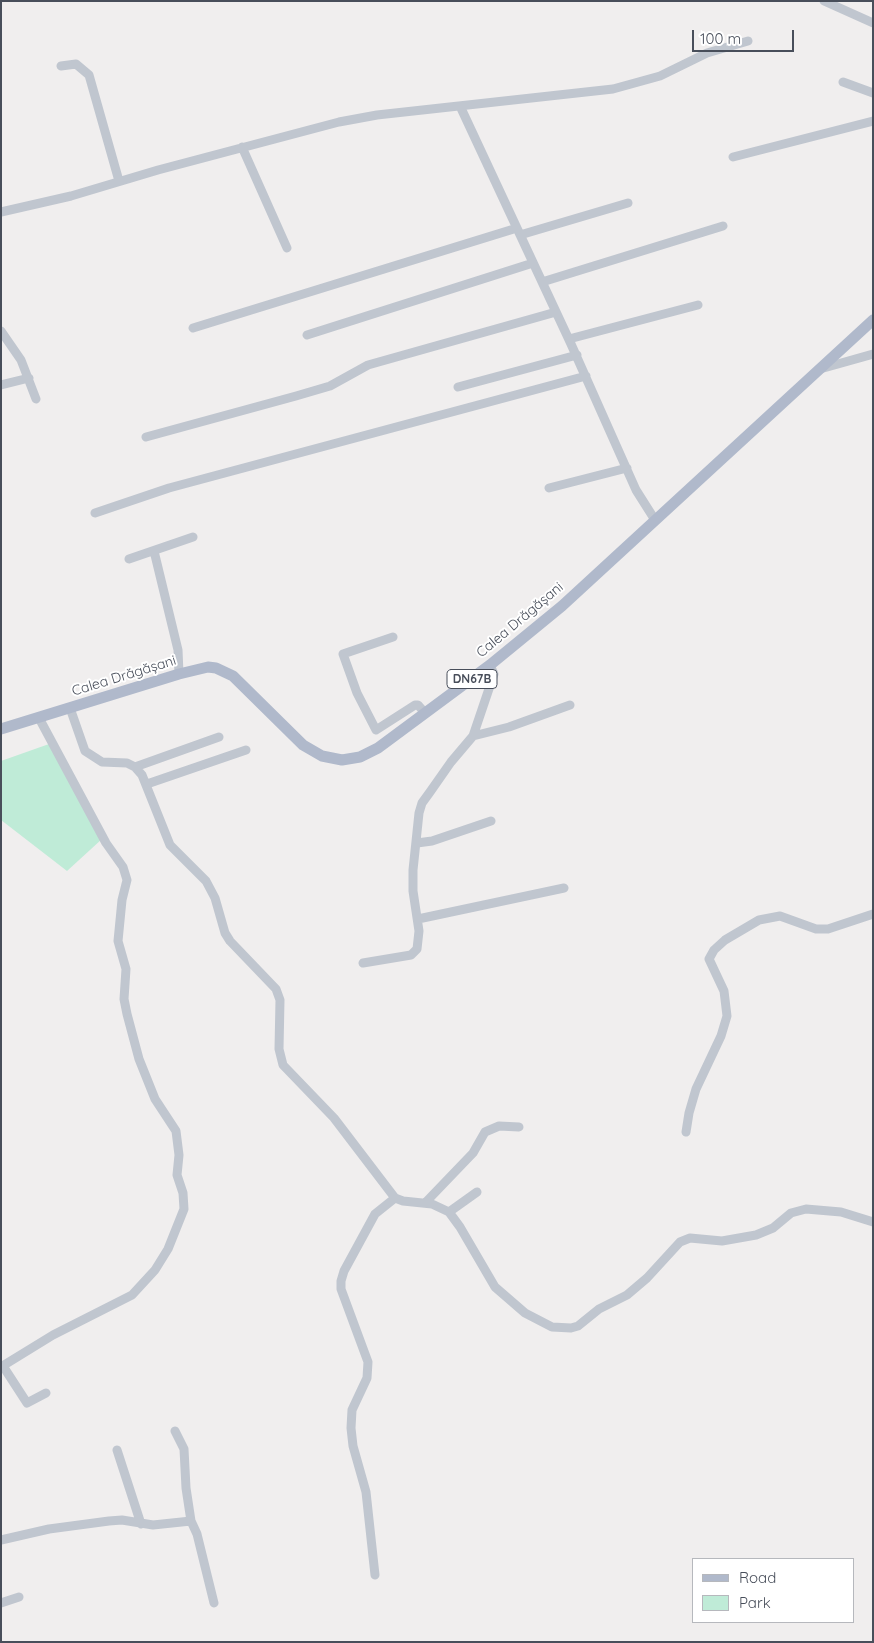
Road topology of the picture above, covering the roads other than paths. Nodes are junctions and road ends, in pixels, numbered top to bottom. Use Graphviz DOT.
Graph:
graph roads {
  1 [pos="824,1"];
  2 [pos="873,23"];
  3 [pos="748,41"];
  4 [pos="61,66"];
  5 [pos="843,82"];
  6 [pos="873,93"];
  7 [pos="460,106"];
  8 [pos="873,121"];
  9 [pos="242,147"];
  10 [pos="733,157"];
  11 [pos="120,182"];
  12 [pos="628,203"];
  13 [pos="1,212"];
  14 [pos="723,226"];
  15 [pos="518,232"];
  16 [pos="287,248"];
  17 [pos="533,264"];
  18 [pos="542,282"];
  19 [pos="698,305"];
  20 [pos="556,312"];
  21 [pos="873,320"];
  22 [pos="193,328"];
  23 [pos="1,331"];
  24 [pos="307,335"];
  25 [pos="569,339"];
  26 [pos="873,354"];
  27 [pos="577,355"];
  28 [pos="820,369"];
  29 [pos="586,376"];
  30 [pos="29,378"];
  31 [pos="1,385"];
  32 [pos="458,387"];
  33 [pos="36,399"];
  34 [pos="146,437"];
  35 [pos="627,468"];
  36 [pos="549,488"];
  37 [pos="95,513"];
  38 [pos="655,520"];
  39 [pos="193,537"];
  40 [pos="154,551"];
  41 [pos="129,559"];
  42 [pos="393,637"];
  43 [pos="490,665"];
  44 [pos="179,674"];
  45 [pos="570,705"];
  46 [pos="70,708"];
  47 [pos="425,713"];
  48 [pos="39,718"];
  49 [pos="1,729"];
  50 [pos="473,736"];
  51 [pos="219,737"];
  52 [pos="246,750"];
  53 [pos="136,767"];
  54 [pos="147,784"];
  55 [pos="491,821"];
  56 [pos="417,843"];
  57 [pos="564,888"];
  58 [pos="873,914"];
  59 [pos="418,919"];
  60 [pos="363,963"];
  61 [pos="519,1127"];
  62 [pos="686,1132"];
  63 [pos="477,1192"];
  64 [pos="395,1198"];
  65 [pos="425,1203"];
  66 [pos="449,1212"];
  67 [pos="873,1222"];
  68 [pos="2,1367"];
  69 [pos="46,1393"];
  70 [pos="175,1430"];
  71 [pos="117,1450"];
  72 [pos="191,1520"];
  73 [pos="141,1524"];
  74 [pos="1,1540"];
  75 [pos="374,1575"];
  76 [pos="19,1597"];
  77 [pos="1,1603"];
  78 [pos="214,1603"];
  1 -- 2 [label="street"];
  3 -- 7 [label="street"];
  4 -- 11 [label="street"];
  5 -- 6 [label="street"];
  7 -- 9 [label="street"];
  7 -- 15 [label="street"];
  8 -- 10 [label="street"];
  9 -- 11 [label="street"];
  9 -- 16 [label="street"];
  11 -- 13 [label="street"];
  12 -- 15 [label="street"];
  14 -- 18 [label="street"];
  15 -- 17 [label="street"];
  15 -- 22 [label="street"];
  17 -- 18 [label="street"];
  17 -- 24 [label="street"];
  18 -- 20 [label="street"];
  19 -- 25 [label="street"];
  20 -- 25 [label="street"];
  20 -- 34 [label="street"];
  21 -- 28 [label="main road, Calea Drăgășani / DN67B"];
  23 -- 30 [label="street"];
  25 -- 27 [label="street"];
  26 -- 28 [label="street"];
  27 -- 29 [label="street"];
  27 -- 32 [label="street"];
  28 -- 38 [label="main road, Calea Drăgășani / DN67B"];
  29 -- 35 [label="street"];
  29 -- 37 [label="street"];
  30 -- 31 [label="street"];
  30 -- 33 [label="street"];
  35 -- 36 [label="street"];
  35 -- 38 [label="street"];
  38 -- 43 [label="main road, Calea Drăgășani / DN67B"];
  39 -- 40 [label="street"];
  40 -- 41 [label="street"];
  40 -- 44 [label="street"];
  42 -- 47 [label="street"];
  43 -- 47 [label="main road, Calea Drăgășani / DN67B"];
  43 -- 50 [label="street"];
  44 -- 46 [label="main road, Calea Drăgășani / DN67B"];
  44 -- 47 [label="main road, Calea Drăgășani / DN67B"];
  45 -- 50 [label="street"];
  46 -- 48 [label="main road, Calea Drăgășani / DN67B"];
  46 -- 53 [label="street"];
  48 -- 49 [label="main road, Calea Drăgășani / DN67B"];
  48 -- 68 [label="street"];
  50 -- 56 [label="street"];
  51 -- 53 [label="street"];
  52 -- 54 [label="street"];
  53 -- 54 [label="street"];
  54 -- 64 [label="street"];
  55 -- 56 [label="street"];
  56 -- 59 [label="street"];
  57 -- 59 [label="street"];
  58 -- 62 [label="street"];
  59 -- 60 [label="street"];
  61 -- 65 [label="street"];
  63 -- 66 [label="street"];
  64 -- 65 [label="street"];
  64 -- 75 [label="street"];
  65 -- 66 [label="street"];
  66 -- 67 [label="street"];
  68 -- 69 [label="street"];
  70 -- 72 [label="street"];
  71 -- 73 [label="street"];
  72 -- 73 [label="street"];
  72 -- 78 [label="street"];
  73 -- 74 [label="street"];
  76 -- 77 [label="street"];
}
